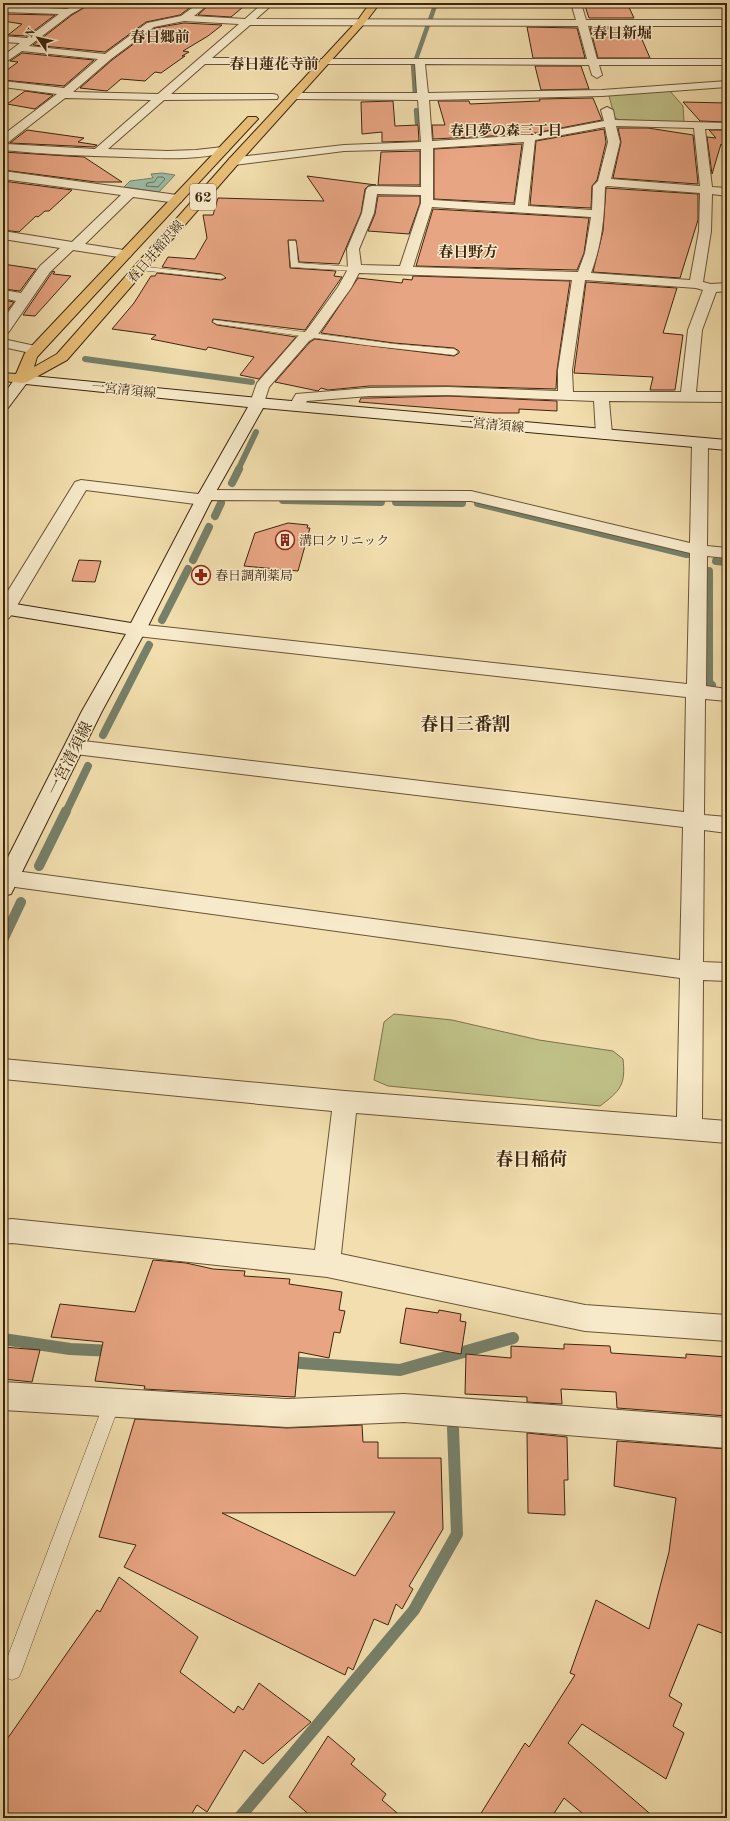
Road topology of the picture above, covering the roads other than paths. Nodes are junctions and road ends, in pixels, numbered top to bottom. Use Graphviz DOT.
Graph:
graph roads {
  1 [pos="25,3"];
  2 [pos="86,3"];
  3 [pos="205,3"];
  4 [pos="270,3"];
  5 [pos="375,3"];
  6 [pos="576,3"];
  7 [pos="3,9"];
  8 [pos="14,9"];
  9 [pos="352,9"];
  10 [pos="68,12"];
  11 [pos="184,18"];
  12 [pos="249,22"];
  13 [pos="342,22"];
  14 [pos="361,22"];
  15 [pos="582,23"];
  16 [pos="727,23"];
  17 [pos="331,35"];
  18 [pos="3,39"];
  19 [pos="30,41"];
  20 [pos="20,48"];
  21 [pos="316,51"];
  22 [pos="107,57"];
  23 [pos="3,61"];
  24 [pos="203,61"];
  25 [pos="306,61"];
  26 [pos="325,62"];
  27 [pos="420,62"];
  28 [pos="593,62"];
  29 [pos="727,62"];
  30 [pos="297,71"];
  31 [pos="3,84"];
  32 [pos="727,84"];
  33 [pos="283,87"];
  34 [pos="64,93"];
  35 [pos="602,93"];
  36 [pos="163,96"];
  37 [pos="294,96"];
  38 [pos="274,97"];
  39 [pos="423,98"];
  40 [pos="611,123"];
  41 [pos="699,125"];
  42 [pos="727,126"];
  43 [pos="530,138"];
  44 [pos="3,141"];
  45 [pos="427,144"];
  46 [pos="3,147"];
  47 [pos="223,150"];
  48 [pos="98,152"];
  49 [pos="234,161"];
  50 [pos="3,175"];
  51 [pos="604,182"];
  52 [pos="706,190"];
  53 [pos="727,192"];
  54 [pos="130,193"];
  55 [pos="427,197"];
  56 [pos="177,199"];
  57 [pos="521,209"];
  58 [pos="598,214"];
  59 [pos="3,235"];
  60 [pos="292,243"];
  61 [pos="73,246"];
  62 [pos="126,254"];
  63 [pos="140,268"];
  64 [pos="355,270"];
  65 [pos="405,271"];
  66 [pos="581,276"];
  67 [pos="221,277"];
  68 [pos="696,284"];
  69 [pos="727,287"];
  70 [pos="711,288"];
  71 [pos="3,294"];
  72 [pos="25,298"];
  73 [pos="217,322"];
  74 [pos="3,330"];
  75 [pos="311,334"];
  76 [pos="3,343"];
  77 [pos="35,350"];
  78 [pos="454,352"];
  79 [pos="3,378"];
  80 [pos="22,379"];
  81 [pos="566,396"];
  82 [pos="601,396"];
  83 [pos="688,397"];
  84 [pos="727,397"];
  85 [pos="258,403"];
  86 [pos="3,405"];
  87 [pos="297,406"];
  88 [pos="604,434"];
  89 [pos="700,443"];
  90 [pos="727,446"];
  91 [pos="205,498"];
  92 [pos="698,550"];
  93 [pos="727,553"];
  94 [pos="4,610"];
  95 [pos="137,630"];
  96 [pos="696,691"];
  97 [pos="727,695"];
  98 [pos="75,747"];
  99 [pos="694,822"];
  100 [pos="727,825"];
  101 [pos="6,883"];
  102 [pos="692,971"];
  103 [pos="727,972"];
  104 [pos="3,1069"];
  105 [pos="345,1102"];
  106 [pos="689,1128"];
  107 [pos="727,1132"];
  108 [pos="3,1232"];
  109 [pos="327,1264"];
  110 [pos="727,1328"];
  111 [pos="3,1396"];
  112 [pos="112,1403"];
  113 [pos="727,1433"];
  114 [pos="12,1670"];
  1 -- 8 [label="street"];
  2 -- 10 [label="street"];
  3 -- 11 [label="street"];
  4 -- 12 [label="street"];
  5 -- 14 [label="main road, 春日井稲沢線 / 62"];
  6 -- 15 [label="street"];
  7 -- 8 [label="street"];
  8 -- 10 [label="street"];
  9 -- 13 [label="main road"];
  10 -- 19 [label="street"];
  11 -- 12 [label="street"];
  11 -- 22 [label="street"];
  12 -- 13 [label="street"];
  12 -- 24 [label="street"];
  13 -- 14 [label="street"];
  13 -- 17 [label="main road"];
  14 -- 15 [label="street"];
  14 -- 26 [label="main road, 春日井稲沢線 / 62"];
  15 -- 16 [label="street"];
  15 -- 28 [label="street"];
  18 -- 19 [label="street"];
  19 -- 20 [label="street"];
  20 -- 22 [label="street"];
  20 -- 23 [label="street"];
  21 -- 25 [label="main road"];
  22 -- 34 [label="street"];
  24 -- 25 [label="street"];
  24 -- 36 [label="street"];
  25 -- 30 [label="main road"];
  26 -- 27 [label="street"];
  26 -- 37 [label="main road, 春日井稲沢線 / 62"];
  27 -- 28 [label="street"];
  27 -- 39 [label="street"];
  28 -- 29 [label="street"];
  28 -- 35 [label="street"];
  31 -- 34 [label="street"];
  32 -- 35 [label="street"];
  33 -- 38 [label="main road, 春日井稲沢線 / 62"];
  34 -- 36 [label="street"];
  34 -- 44 [label="street"];
  35 -- 39 [label="street"];
  35 -- 40 [label="street"];
  36 -- 38 [label="street"];
  36 -- 48 [label="street"];
  37 -- 39 [label="street"];
  37 -- 49 [label="main road, 春日井稲沢線 / 62"];
  38 -- 47 [label="main road, 春日井稲沢線 / 62"];
  39 -- 45 [label="street"];
  40 -- 41 [label="street"];
  40 -- 43 [label="street"];
  40 -- 51 [label="street"];
  41 -- 42 [label="street"];
  41 -- 52 [label="street"];
  43 -- 45 [label="street"];
  43 -- 57 [label="street"];
  45 -- 49 [label="street"];
  45 -- 55 [label="street"];
  46 -- 48 [label="street"];
  47 -- 48 [label="street"];
  47 -- 56 [label="main road, 春日井稲沢線 / 62"];
  49 -- 63 [label="main road, 春日井稲沢線 / 62"];
  50 -- 54 [label="street"];
  51 -- 52 [label="street"];
  51 -- 58 [label="street"];
  52 -- 53 [label="street"];
  52 -- 68 [label="street"];
  54 -- 56 [label="street"];
  54 -- 61 [label="street"];
  55 -- 57 [label="street"];
  55 -- 64 [label="street"];
  55 -- 65 [label="street"];
  56 -- 62 [label="main road, 春日井稲沢線 / 62"];
  57 -- 58 [label="street"];
  58 -- 66 [label="street"];
  59 -- 61 [label="street"];
  60 -- 64 [label="lane"];
  61 -- 62 [label="street"];
  61 -- 72 [label="street"];
  62 -- 77 [label="main road, 春日井稲沢線 / 62"];
  63 -- 67 [label="lane"];
  63 -- 80 [label="main road, 春日井稲沢線 / 62"];
  64 -- 65 [label="street"];
  64 -- 75 [label="street"];
  65 -- 66 [label="street"];
  66 -- 68 [label="street"];
  66 -- 81 [label="street"];
  68 -- 70 [label="street"];
  69 -- 70 [label="street"];
  70 -- 83 [label="street"];
  71 -- 72 [label="street"];
  72 -- 74 [label="street"];
  73 -- 75 [label="lane"];
  75 -- 78 [label="lane"];
  75 -- 85 [label="street"];
  76 -- 77 [label="street"];
  77 -- 80 [label="main road, 春日井稲沢線 / 62"];
  79 -- 80 [label="main road"];
  80 -- 85 [label="street, 一宮清須線"];
  80 -- 86 [label="street"];
  81 -- 82 [label="street"];
  81 -- 87 [label="street"];
  82 -- 83 [label="street"];
  82 -- 88 [label="street"];
  83 -- 84 [label="street"];
  85 -- 87 [label="street, 一宮清須線"];
  85 -- 91 [label="street, 一宮清須線"];
  87 -- 88 [label="street, 一宮清須線"];
  88 -- 89 [label="street, 一宮清須線"];
  89 -- 90 [label="street, 一宮清須線"];
  89 -- 92 [label="street"];
  91 -- 92 [label="street"];
  91 -- 94 [label="street"];
  91 -- 95 [label="street, 一宮清須線"];
  92 -- 93 [label="street"];
  92 -- 96 [label="street"];
  94 -- 95 [label="street"];
  95 -- 96 [label="street"];
  95 -- 98 [label="street, 一宮清須線"];
  96 -- 97 [label="street"];
  96 -- 99 [label="street"];
  98 -- 99 [label="street"];
  98 -- 101 [label="street, 一宮清須線"];
  99 -- 100 [label="street"];
  99 -- 102 [label="street"];
  101 -- 102 [label="street"];
  102 -- 103 [label="street"];
  102 -- 106 [label="street"];
  104 -- 105 [label="street"];
  105 -- 106 [label="street"];
  105 -- 109 [label="street"];
  106 -- 107 [label="street"];
  108 -- 109 [label="street"];
  109 -- 110 [label="street"];
  111 -- 112 [label="street"];
  112 -- 113 [label="street"];
  112 -- 114 [label="lane"];
}
